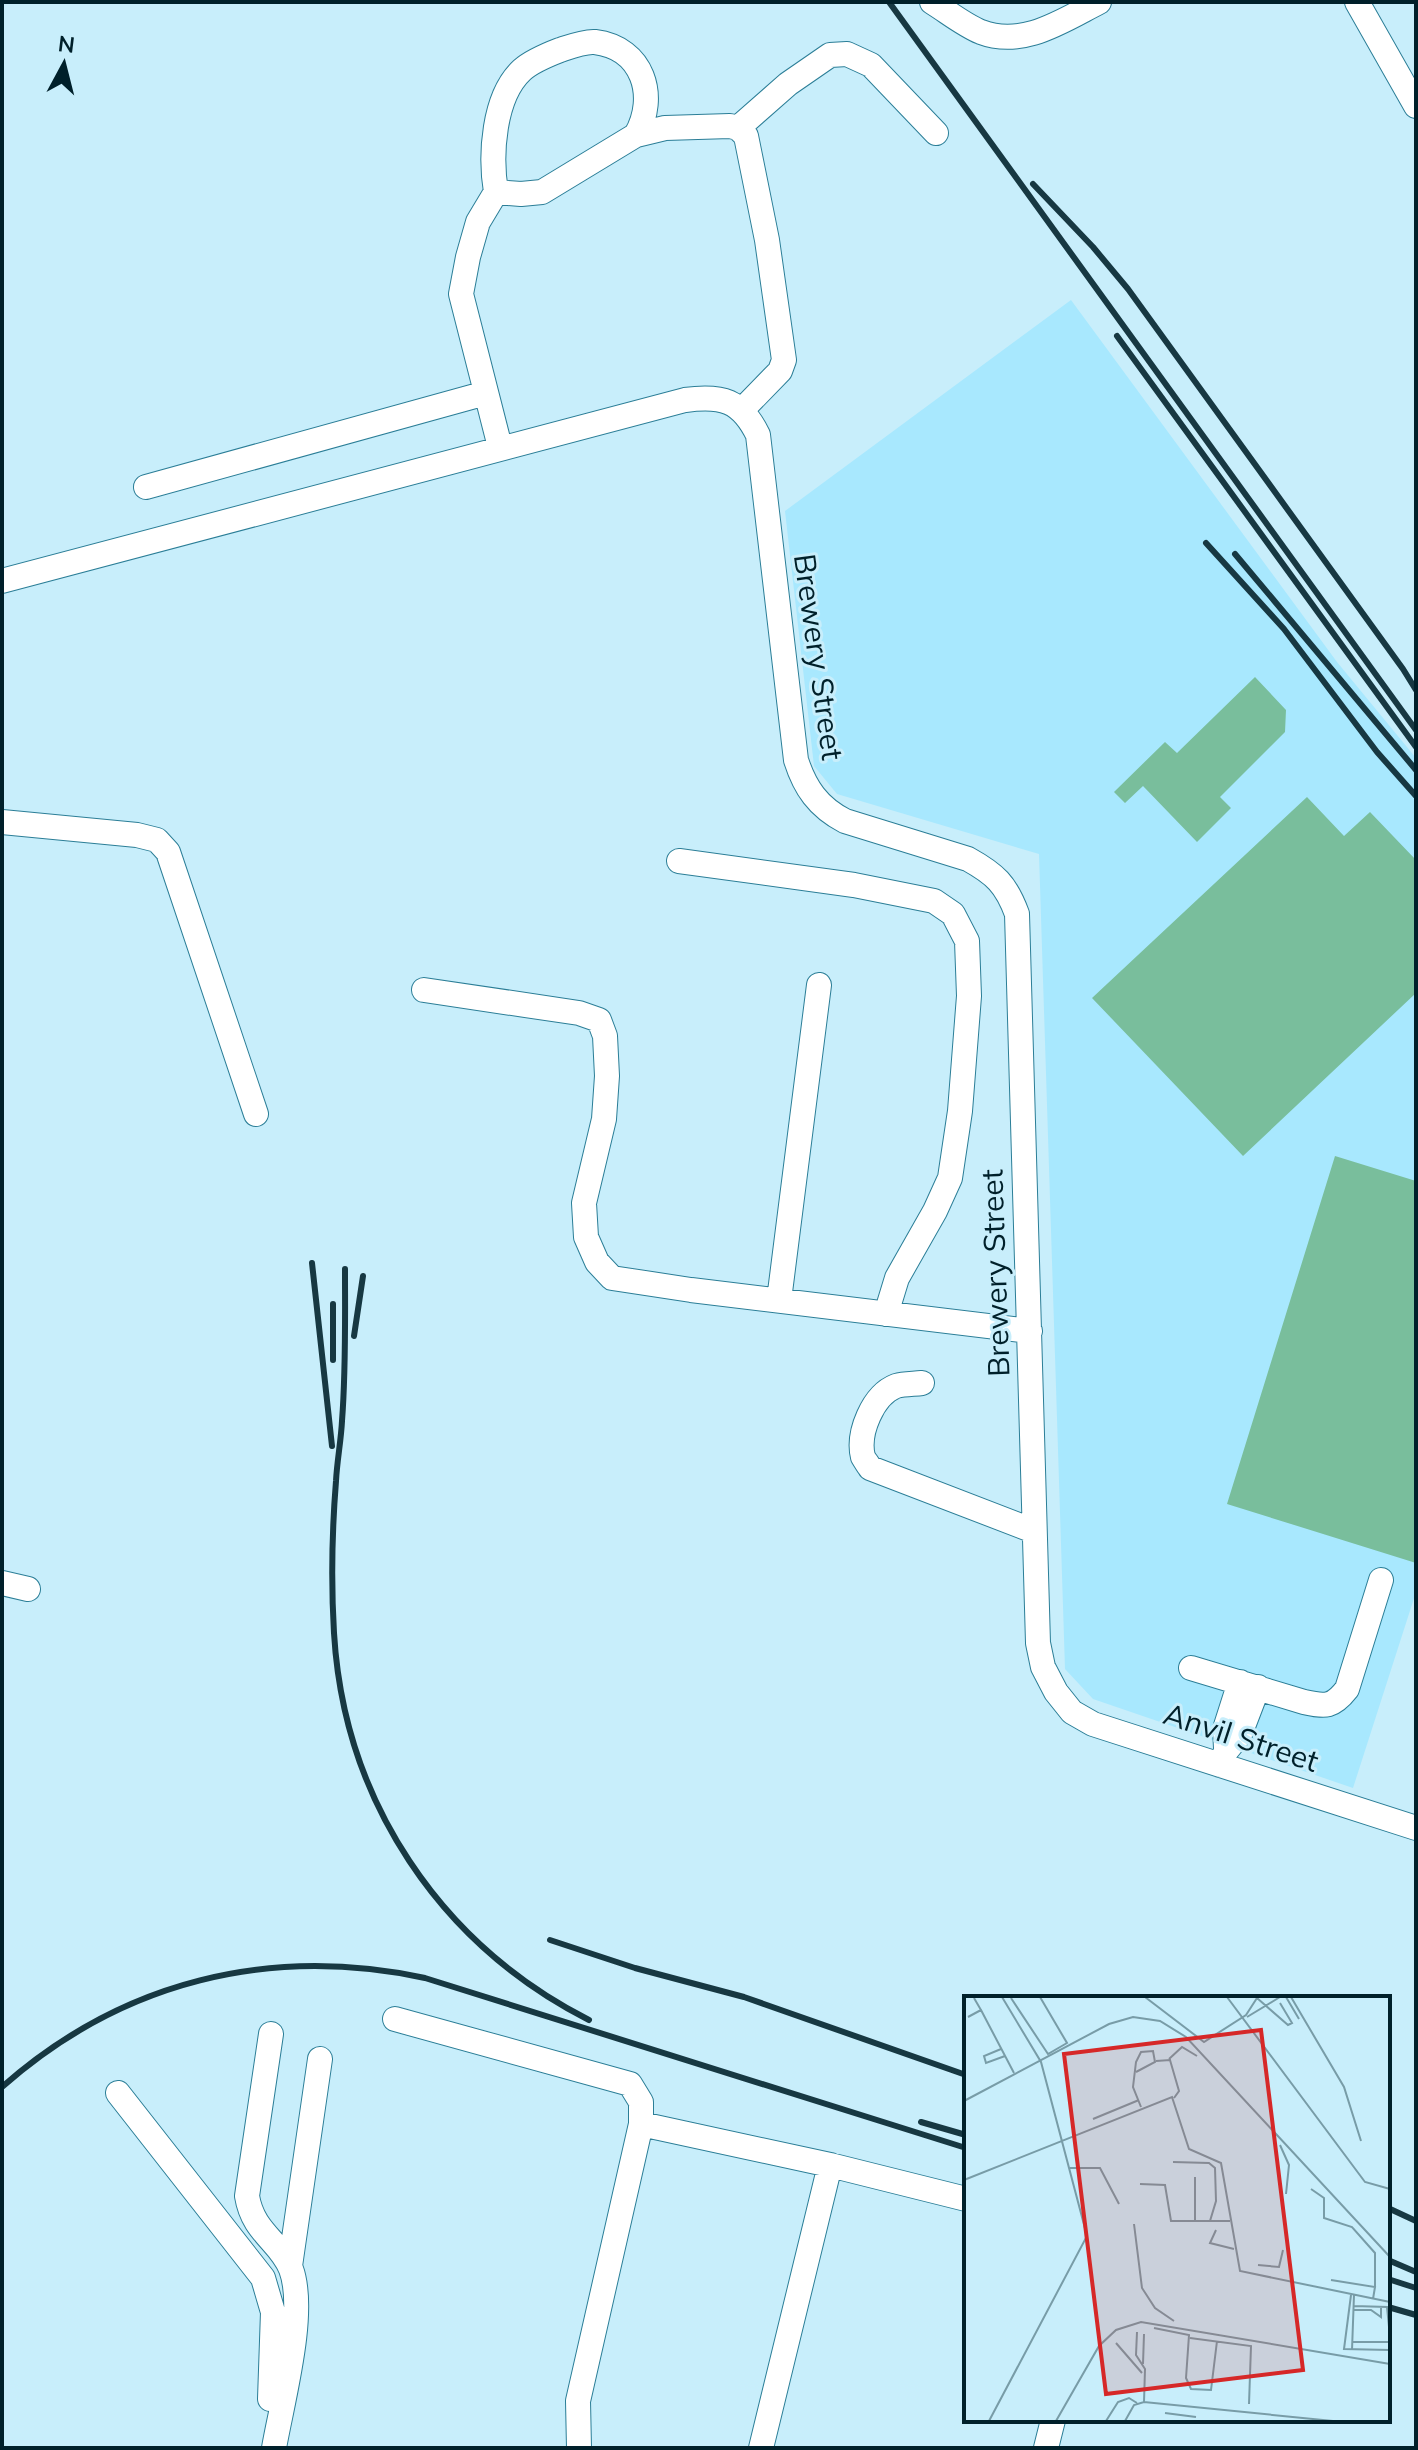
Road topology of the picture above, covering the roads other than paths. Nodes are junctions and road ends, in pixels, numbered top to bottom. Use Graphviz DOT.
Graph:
graph roads {
  1 [pos="932,2"];
  2 [pos="1099,2"];
  3 [pos="1357,2"];
  4 [pos="1416,106"];
  5 [pos="742,132"];
  6 [pos="936,133"];
  7 [pos="636,135"];
  8 [pos="496,192"];
  9 [pos="486,393"];
  10 [pos="742,410"];
  11 [pos="500,447"];
  12 [pos="146,487"];
  13 [pos="2,581"];
  14 [pos="2,822"];
  15 [pos="679,861"];
  16 [pos="819,985"];
  17 [pos="424,990"];
  18 [pos="256,1114"];
  19 [pos="779,1300"];
  20 [pos="886,1314"];
  21 [pos="1030,1331"];
  22 [pos="922,1383"];
  23 [pos="1034,1531"];
  24 [pos="1381,1580"];
  25 [pos="2,1583"];
  26 [pos="28,1589"];
  27 [pos="1191,1668"];
  28 [pos="1249,1684"];
  29 [pos="1056,1692"];
  30 [pos="1223,1758"];
  31 [pos="1416,1828"];
  32 [pos="395,2019"];
  33 [pos="271,2034"];
  34 [pos="320,2059"];
  35 [pos="118,2093"];
  36 [pos="641,2124"];
  37 [pos="830,2165"];
  38 [pos="964,2198"];
  39 [pos="290,2266"];
  40 [pos="1052,2422"];
  41 [pos="261,2448"];
  42 [pos="274,2448"];
  43 [pos="579,2448"];
  44 [pos="761,2448"];
  45 [pos="1046,2448"];
  1 -- 2 [label="street"];
  3 -- 4 [label="street"];
  5 -- 6 [label="street"];
  5 -- 7 [label="street"];
  5 -- 10 [label="street"];
  7 -- 8 [label="street"];
  7 -- 8 [label="street"];
  8 -- 9 [label="street"];
  9 -- 11 [label="street"];
  9 -- 12 [label="street"];
  10 -- 11 [label="street"];
  10 -- 21 [label="street, Brewery Street"];
  11 -- 13 [label="street"];
  14 -- 18 [label="street"];
  15 -- 20 [label="street"];
  16 -- 19 [label="street"];
  17 -- 19 [label="street"];
  19 -- 20 [label="street"];
  20 -- 21 [label="street"];
  21 -- 23 [label="street, Brewery Street"];
  22 -- 23 [label="street"];
  23 -- 29 [label="street, Brewery Street"];
  24 -- 28 [label="street"];
  25 -- 26 [label="street"];
  27 -- 28 [label="street"];
  28 -- 30 [label="street"];
  29 -- 30 [label="street, Anvil Street"];
  30 -- 31 [label="street, Anvil Street"];
  32 -- 36 [label="street"];
  33 -- 39 [label="street"];
  34 -- 39 [label="street"];
  35 -- 41 [label="street"];
  36 -- 37 [label="street"];
  36 -- 43 [label="street"];
  37 -- 38 [label="street"];
  37 -- 44 [label="street"];
  39 -- 42 [label="street"];
  40 -- 45 [label="street"];
}
